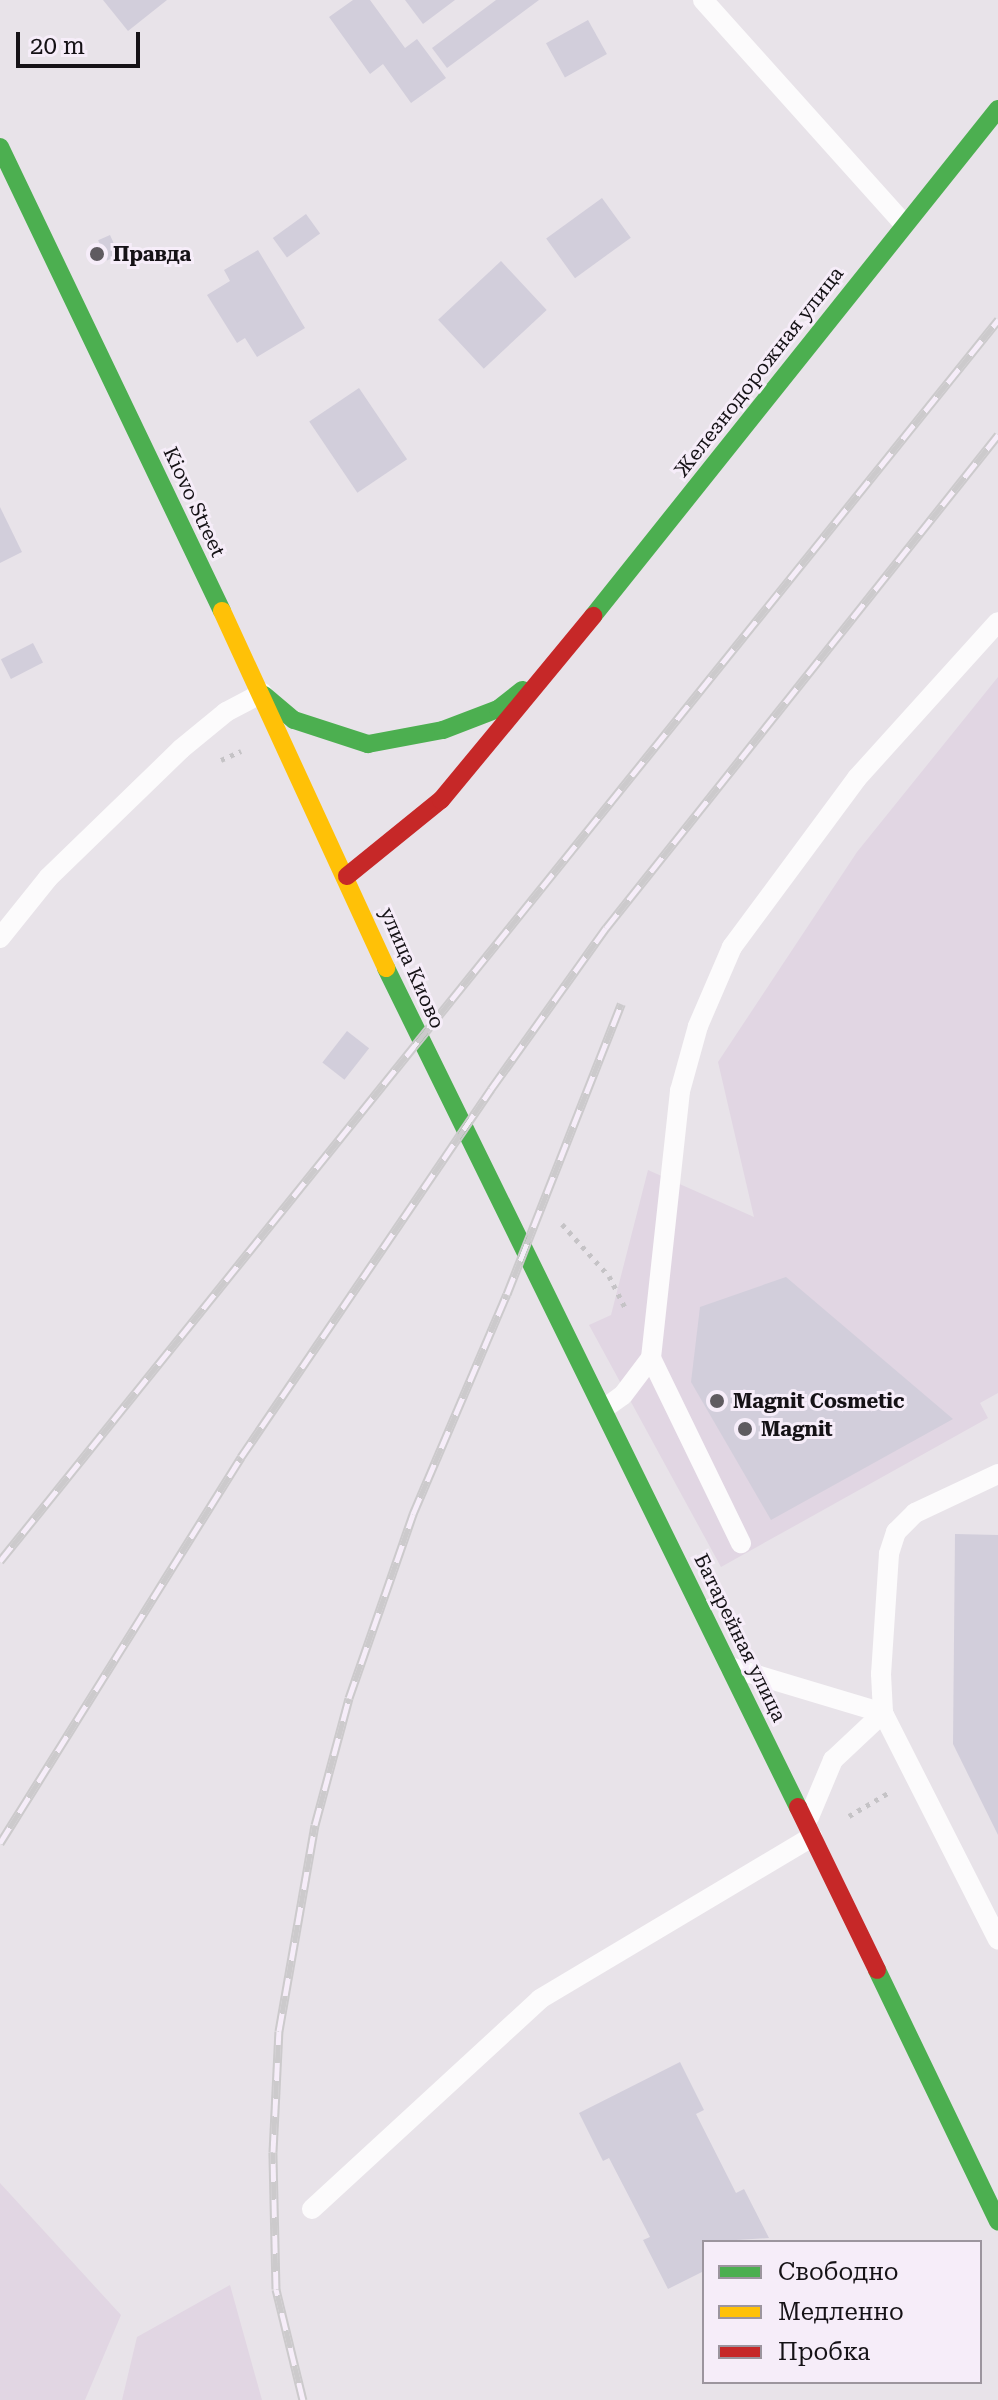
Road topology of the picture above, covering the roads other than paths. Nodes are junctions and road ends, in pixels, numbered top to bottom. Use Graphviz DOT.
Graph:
graph roads {
  1 [pos="703,0"];
  2 [pos="998,109"];
  3 [pos="0,147"];
  4 [pos="904,224"];
  5 [pos="998,622"];
  6 [pos="556,664"];
  7 [pos="262,693"];
  8 [pos="347,876"];
  9 [pos="0,938"];
  10 [pos="436,1078"];
  11 [pos="651,1358"];
  12 [pos="605,1408"];
  13 [pos="998,1474"];
  14 [pos="741,1543"];
  15 [pos="730,1667"];
  16 [pos="883,1713"];
  17 [pos="809,1831"];
  18 [pos="998,1940"];
  19 [pos="312,2209"];
  20 [pos="998,2221"];
  1 -- 4 [label="lane"];
  2 -- 4 [label="main road, Железнодорожная улица"];
  3 -- 7 [label="main road, Kiovo Street"];
  4 -- 6 [label="main road, Железнодорожная улица"];
  5 -- 11 [label="lane"];
  6 -- 7 [label="main road, Железнодорожная улица"];
  6 -- 8 [label="main road, Железнодорожная улица"];
  7 -- 8 [label="main road, Kiovo Street"];
  7 -- 9 [label="lane"];
  8 -- 10 [label="main road, улица Киово"];
  10 -- 12 [label="main road, Батарейная улица"];
  11 -- 12 [label="lane"];
  11 -- 14 [label="lane"];
  12 -- 15 [label="main road, Батарейная улица"];
  13 -- 16 [label="lane"];
  15 -- 16 [label="lane"];
  15 -- 17 [label="main road, Батарейная улица"];
  16 -- 17 [label="lane"];
  16 -- 18 [label="lane"];
  17 -- 19 [label="lane"];
  17 -- 20 [label="main road, Батарейная улица"];
}
